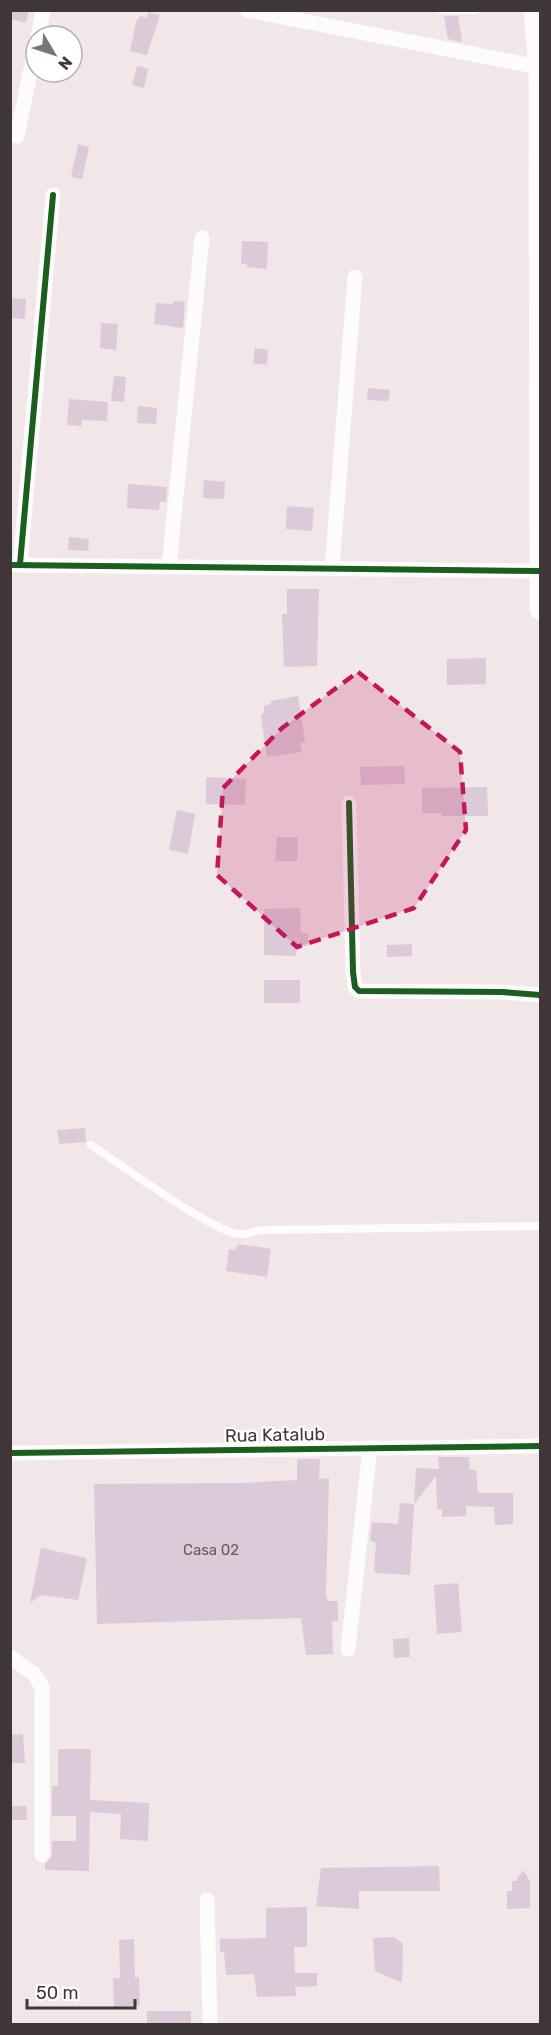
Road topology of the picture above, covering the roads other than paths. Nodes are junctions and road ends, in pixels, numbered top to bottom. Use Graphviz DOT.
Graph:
graph roads {
  1 [pos="247,10"];
  2 [pos="441,10"];
  3 [pos="475,10"];
  4 [pos="534,10"];
  5 [pos="539,67"];
  6 [pos="28,84"];
  7 [pos="17,136"];
  8 [pos="53,195"];
  9 [pos="202,238"];
  10 [pos="355,277"];
  11 [pos="540,316"];
  12 [pos="540,477"];
  13 [pos="15,564"];
  14 [pos="169,566"];
  15 [pos="332,568"];
  16 [pos="540,571"];
  17 [pos="540,609"];
  18 [pos="350,802"];
  19 [pos="540,995"];
  20 [pos="91,1145"];
  21 [pos="540,1226"];
  22 [pos="540,1446"];
  23 [pos="370,1448"];
  24 [pos="10,1453"];
  25 [pos="348,1649"];
  26 [pos="10,1657"];
  27 [pos="42,1855"];
  28 [pos="207,1900"];
  29 [pos="210,2025"];
  1 -- 5 [label="street"];
  2 -- 3 [label="lane"];
  4 -- 5 [label="main road"];
  5 -- 11 [label="main road"];
  6 -- 7 [label="street"];
  8 -- 13 [label="street"];
  9 -- 14 [label="street"];
  10 -- 15 [label="street"];
  11 -- 12 [label="main road"];
  12 -- 16 [label="main road"];
  13 -- 14 [label="street"];
  14 -- 15 [label="street"];
  15 -- 16 [label="street"];
  16 -- 17 [label="main road"];
  18 -- 19 [label="street"];
  20 -- 21 [label="lane"];
  22 -- 23 [label="street, Rua Katalub"];
  23 -- 24 [label="street, Rua Katalub"];
  23 -- 25 [label="street"];
  26 -- 27 [label="street"];
  28 -- 29 [label="street"];
}
